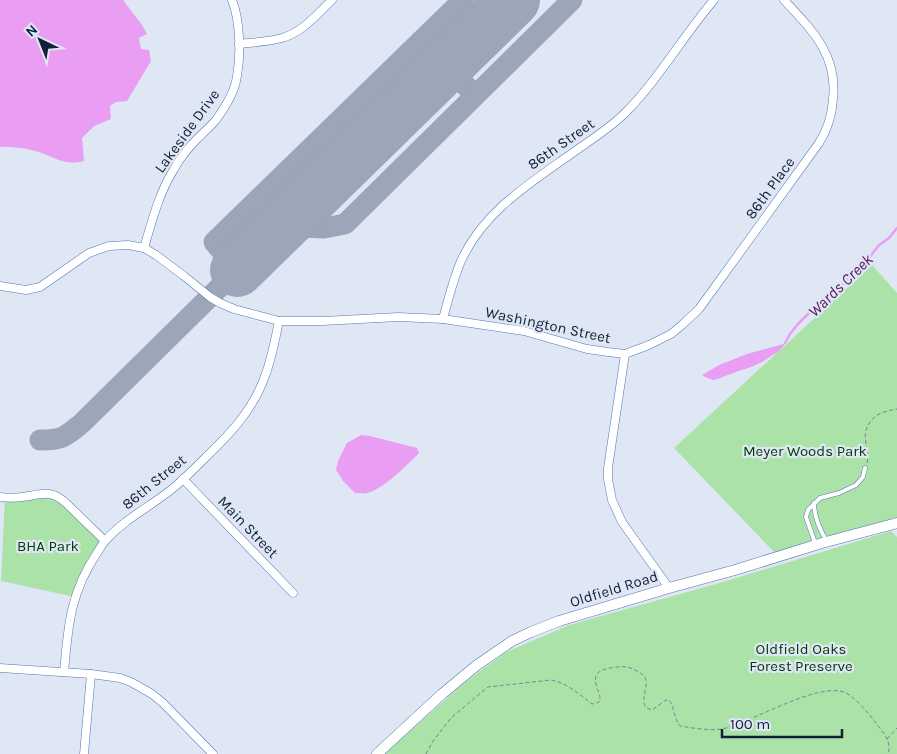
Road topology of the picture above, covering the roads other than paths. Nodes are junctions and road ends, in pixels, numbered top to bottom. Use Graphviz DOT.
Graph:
graph roads {
  1 [pos="232,0"];
  2 [pos="332,0"];
  3 [pos="714,0"];
  4 [pos="784,0"];
  5 [pos="239,44"];
  6 [pos="144,248"];
  7 [pos="0,286"];
  8 [pos="444,319"];
  9 [pos="279,321"];
  10 [pos="625,354"];
  11 [pos="865,468"];
  12 [pos="183,479"];
  13 [pos="0,497"];
  14 [pos="814,503"];
  15 [pos="897,523"];
  16 [pos="106,540"];
  17 [pos="827,542"];
  18 [pos="816,545"];
  19 [pos="669,588"];
  20 [pos="293,593"];
  21 [pos="0,668"];
  22 [pos="64,672"];
  23 [pos="91,674"];
  24 [pos="84,754"];
  25 [pos="212,754"];
  26 [pos="377,754"];
  1 -- 5 [label="street, Lakeside Drive"];
  2 -- 5 [label="street"];
  3 -- 8 [label="street, 86th Street"];
  4 -- 10 [label="street, 86th Place"];
  5 -- 6 [label="street, Lakeside Drive"];
  6 -- 7 [label="street"];
  6 -- 9 [label="street, Washington Street"];
  8 -- 9 [label="street, Washington Street"];
  8 -- 10 [label="street, Washington Street"];
  9 -- 12 [label="street, 86th Street"];
  10 -- 19 [label="street, Washington Street"];
  11 -- 14 [label="lane"];
  12 -- 16 [label="street, 86th Street"];
  12 -- 20 [label="street, Main Street"];
  13 -- 16 [label="street"];
  14 -- 17 [label="lane"];
  14 -- 18 [label="lane"];
  15 -- 17 [label="street, Oldfield Road"];
  16 -- 22 [label="street, 86th Street"];
  17 -- 18 [label="street, Oldfield Road"];
  18 -- 19 [label="street, Oldfield Road"];
  19 -- 26 [label="street, Oldfield Road"];
  21 -- 22 [label="street"];
  22 -- 23 [label="street"];
  23 -- 24 [label="street"];
  23 -- 25 [label="street"];
}
